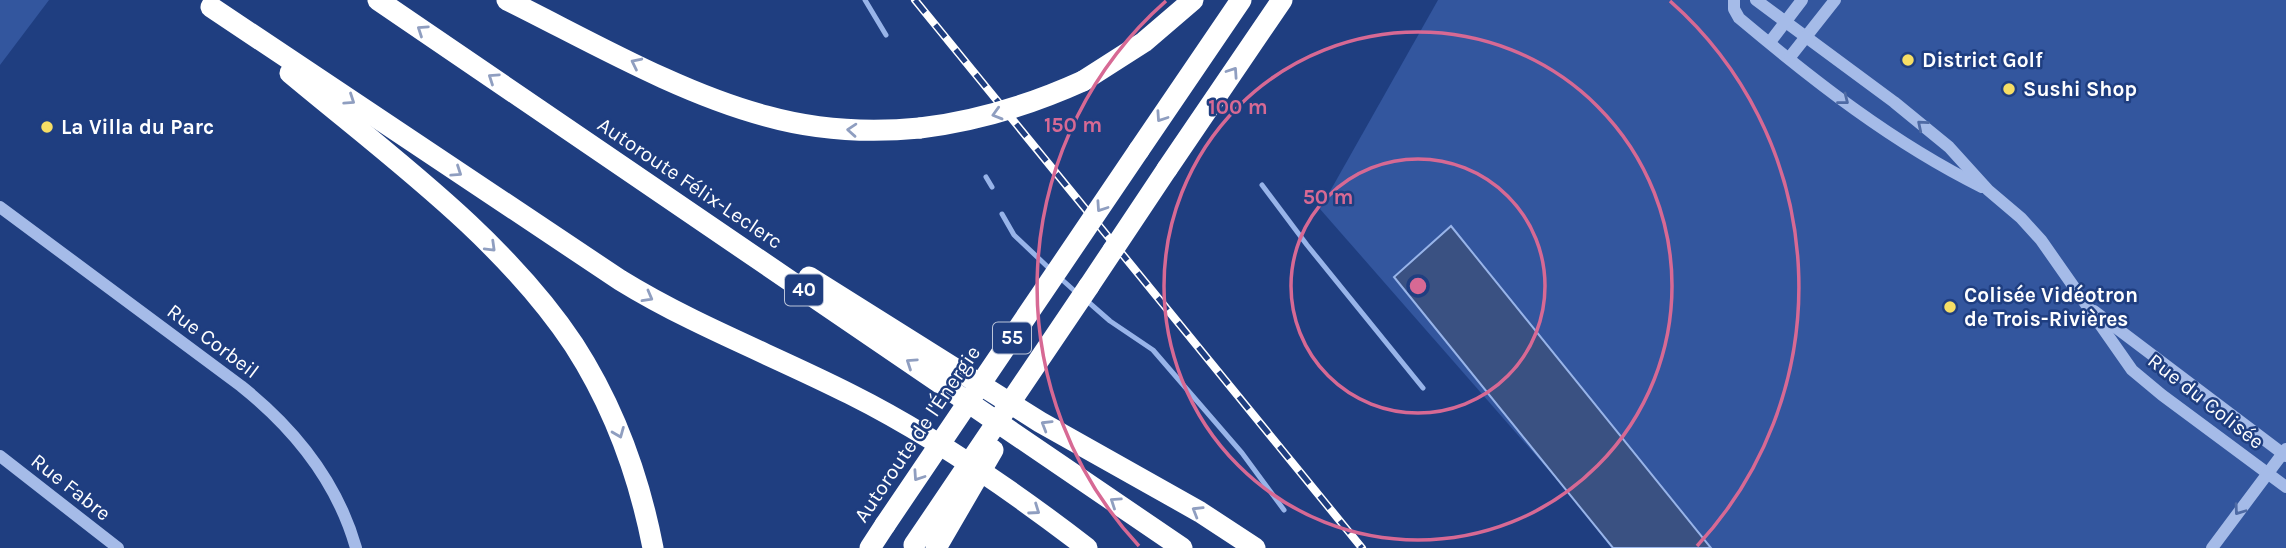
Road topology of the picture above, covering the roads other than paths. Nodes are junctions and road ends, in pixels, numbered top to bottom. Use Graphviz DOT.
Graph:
graph roads {
  1 [pos="378,0"];
  2 [pos="507,0"];
  3 [pos="1193,0"];
  4 [pos="1241,0"];
  5 [pos="1282,0"];
  6 [pos="1734,0"];
  7 [pos="1756,0"];
  8 [pos="1802,0"];
  9 [pos="1835,0"];
  10 [pos="206,4"];
  11 [pos="1786,22"];
  12 [pos="1807,36"];
  13 [pos="1770,42"];
  14 [pos="1790,57"];
  15 [pos="519,96"];
  16 [pos="1988,190"];
  17 [pos="0,207"];
  18 [pos="1089,286"];
  19 [pos="2085,304"];
  20 [pos="2285,453"];
  21 [pos="0,456"];
  22 [pos="2268,473"];
  23 [pos="2286,487"];
  24 [pos="913,546"];
  25 [pos="118,548"];
  26 [pos="356,548"];
  27 [pos="653,548"];
  28 [pos="870,548"];
  29 [pos="936,548"];
  30 [pos="1087,548"];
  31 [pos="1182,548"];
  32 [pos="1255,548"];
  33 [pos="2211,548"];
  15 -- 1 [label="highway, Autoroute Félix-Leclerc / 40, one-way"];
  3 -- 2 [label="highway, one-way, bridge"];
  4 -- 28 [label="highway, Autoroute de l'Énergie / 55, one-way, bridge"];
  18 -- 5 [label="highway, 55, one-way, bridge"];
  6 -- 13 [label="street, Rue du Colisée"];
  7 -- 11 [label="street, Rue du Colisée"];
  8 -- 11 [label="street"];
  9 -- 12 [label="street"];
  10 -- 27 [label="highway, one-way"];
  10 -- 30 [label="highway, one-way"];
  11 -- 12 [label="street, Rue du Colisée"];
  11 -- 13 [label="street"];
  12 -- 14 [label="street"];
  16 -- 12 [label="street, Rue du Colisée, one-way"];
  13 -- 14 [label="street, Rue du Colisée"];
  14 -- 16 [label="street, Rue du Colisée, one-way"];
  31 -- 15 [label="highway, Autoroute Félix-Leclerc / 40, one-way"];
  32 -- 15 [label="highway, one-way"];
  16 -- 19 [label="street, Rue du Colisée"];
  17 -- 26 [label="street, Rue Corbeil"];
  18 -- 24 [label="highway, 55, bridge"];
  18 -- 29 [label="highway, bridge"];
  19 -- 20 [label="street, Rue du Colisée"];
  19 -- 22 [label="street, Rue du Colisée"];
  20 -- 22 [label="street"];
  21 -- 25 [label="street, Rue Fabre"];
  22 -- 23 [label="street, Rue du Colisée"];
  22 -- 33 [label="street, one-way"];
}
